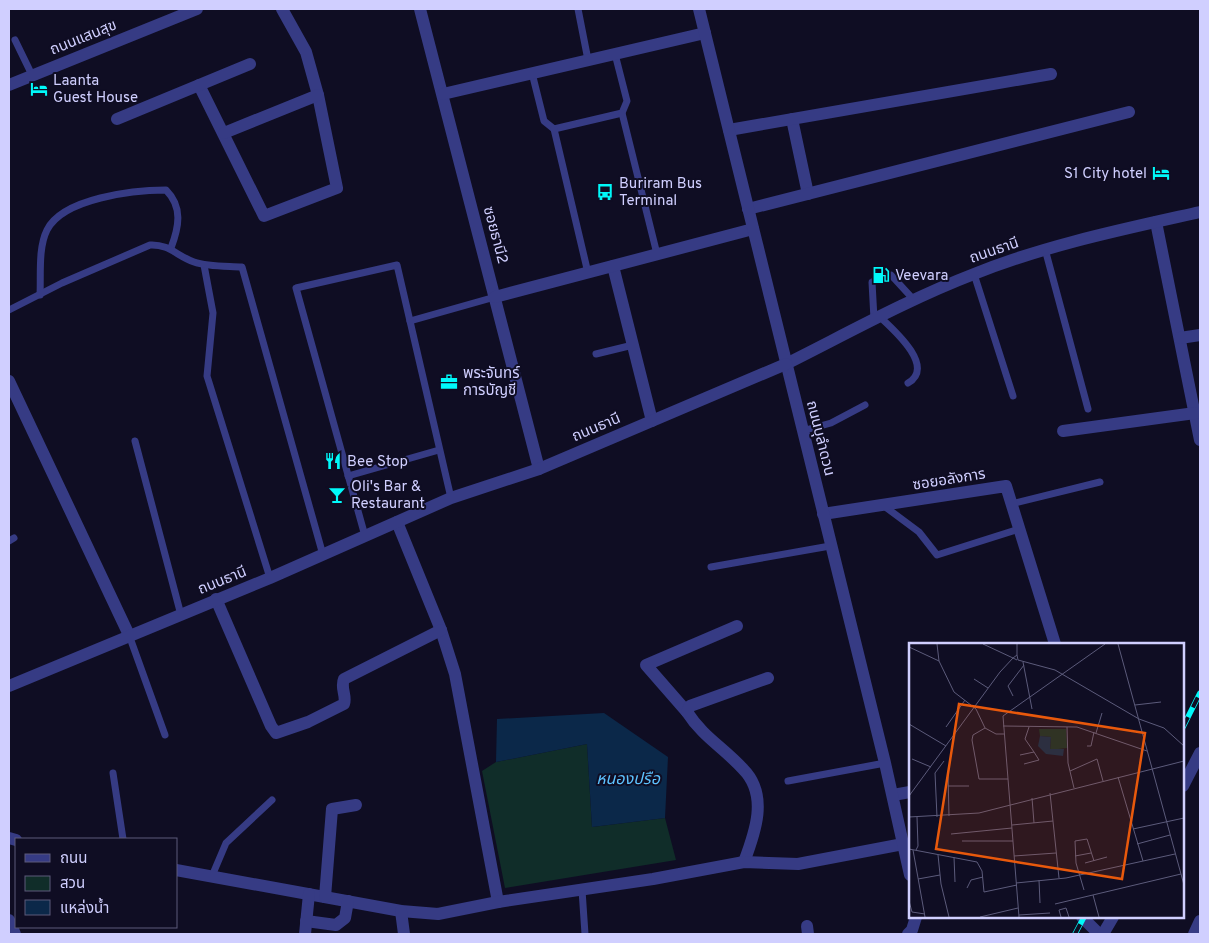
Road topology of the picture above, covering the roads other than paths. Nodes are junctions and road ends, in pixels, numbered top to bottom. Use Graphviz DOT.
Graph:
graph roads {
  1 [pos="197,9"];
  2 [pos="282,9"];
  3 [pos="420,9"];
  4 [pos="578,9"];
  5 [pos="699,9"];
  6 [pos="705,33"];
  7 [pos="15,40"];
  8 [pos="615,54"];
  9 [pos="588,60"];
  10 [pos="250,64"];
  11 [pos="532,73"];
  12 [pos="1051,74"];
  13 [pos="32,75"];
  14 [pos="9,85"];
  15 [pos="199,85"];
  16 [pos="443,94"];
  17 [pos="318,95"];
  18 [pos="1129,112"];
  19 [pos="622,113"];
  20 [pos="117,118"];
  21 [pos="792,119"];
  22 [pos="554,129"];
  23 [pos="729,130"];
  24 [pos="224,133"];
  25 [pos="808,194"];
  26 [pos="748,209"];
  27 [pos="1200,212"];
  28 [pos="1156,222"];
  29 [pos="753,229"];
  30 [pos="171,248"];
  31 [pos="1045,249"];
  32 [pos="656,254"];
  33 [pos="204,264"];
  34 [pos="613,266"];
  35 [pos="588,273"];
  36 [pos="974,274"];
  37 [pos="40,295"];
  38 [pos="496,297"];
  39 [pos="914,300"];
  40 [pos="9,310"];
  41 [pos="877,318"];
  42 [pos="410,320"];
  43 [pos="1200,335"];
  44 [pos="1180,338"];
  45 [pos="633,345"];
  46 [pos="596,354"];
  47 [pos="786,364"];
  48 [pos="9,380"];
  49 [pos="908,383"];
  50 [pos="1013,396"];
  51 [pos="865,405"];
  52 [pos="1088,409"];
  53 [pos="1197,418"];
  54 [pos="652,421"];
  55 [pos="802,431"];
  56 [pos="1063,431"];
  57 [pos="1200,440"];
  58 [pos="135,441"];
  59 [pos="439,450"];
  60 [pos="539,469"];
  61 [pos="348,476"];
  62 [pos="1100,482"];
  63 [pos="451,498"];
  64 [pos="1011,504"];
  65 [pos="884,505"];
  66 [pos="823,514"];
  67 [pos="396,522"];
  68 [pos="1019,529"];
  69 [pos="365,536"];
  70 [pos="830,546"];
  71 [pos="323,555"];
  72 [pos="711,567"];
  73 [pos="270,578"];
  74 [pos="216,600"];
  75 [pos="181,615"];
  76 [pos="737,626"];
  77 [pos="441,630"];
  78 [pos="129,635"];
  79 [pos="1055,643"];
  80 [pos="768,678"];
  81 [pos="9,686"];
  82 [pos="687,712"];
  83 [pos="165,736"];
  84 [pos="1200,753"];
  85 [pos="885,763"];
  86 [pos="113,774"];
  87 [pos="788,781"];
  88 [pos="1184,784"];
  89 [pos="909,792"];
  90 [pos="892,795"];
  91 [pos="272,800"];
  92 [pos="356,805"];
  93 [pos="123,838"];
  94 [pos="903,844"];
  95 [pos="744,862"];
  96 [pos="178,870"];
  97 [pos="909,871"];
  98 [pos="212,876"];
  99 [pos="582,890"];
  100 [pos="309,894"];
  101 [pos="325,897"];
  102 [pos="348,901"];
  103 [pos="498,902"];
  104 [pos="401,911"];
  105 [pos="916,918"];
  106 [pos="1083,918"];
  107 [pos="1112,918"];
  108 [pos="9,920"];
  109 [pos="1200,921"];
  110 [pos="305,928"];
  111 [pos="15,934"];
  112 [pos="404,934"];
  113 [pos="585,934"];
  114 [pos="908,934"];
  115 [pos="1099,934"];
  116 [pos="1104,934"];
  117 [pos="1194,934"];
  1 -- 13 [label="street, ถนนแสนสุข"];
  2 -- 17 [label="street"];
  3 -- 16 [label="street, ซอยธานี2"];
  4 -- 9 [label="lane"];
  5 -- 6 [label="street, ถนนบุลำดวน"];
  6 -- 8 [label="street"];
  6 -- 23 [label="street, ถนนบุลำดวน"];
  7 -- 13 [label="lane"];
  8 -- 9 [label="street"];
  8 -- 19 [label="lane"];
  9 -- 11 [label="street"];
  10 -- 15 [label="street"];
  11 -- 16 [label="street"];
  11 -- 22 [label="lane"];
  12 -- 21 [label="street"];
  13 -- 14 [label="street, ถนนแสนสุข"];
  15 -- 20 [label="street"];
  15 -- 24 [label="street"];
  16 -- 38 [label="street, ซอยธานี2"];
  17 -- 24 [label="street"];
  17 -- 24 [label="street"];
  18 -- 25 [label="street"];
  19 -- 22 [label="lane"];
  19 -- 32 [label="lane"];
  21 -- 23 [label="street"];
  21 -- 25 [label="street"];
  22 -- 35 [label="lane"];
  23 -- 26 [label="street, ถนนบุลำดวน"];
  25 -- 26 [label="street"];
  26 -- 29 [label="street, ถนนบุลำดวน"];
  27 -- 28 [label="street, ถนนธานี"];
  28 -- 31 [label="street, ถนนธานี"];
  28 -- 44 [label="street"];
  29 -- 32 [label="street"];
  29 -- 47 [label="street, ถนนบุลำดวน"];
  30 -- 33 [label="lane"];
  30 -- 37 [label="lane"];
  30 -- 37 [label="lane"];
  31 -- 36 [label="street, ถนนธานี"];
  31 -- 52 [label="lane"];
  32 -- 34 [label="street"];
  33 -- 71 [label="lane"];
  33 -- 73 [label="lane"];
  34 -- 35 [label="street"];
  34 -- 45 [label="street"];
  35 -- 38 [label="street"];
  36 -- 39 [label="street, ถนนธานี"];
  36 -- 50 [label="lane"];
  37 -- 40 [label="lane"];
  38 -- 42 [label="lane"];
  38 -- 60 [label="street, ซอยธานี2"];
  39 -- 41 [label="street, ถนนธานี"];
  39 -- 41 [label="lane"];
  41 -- 47 [label="street, ถนนธานี"];
  41 -- 49 [label="lane"];
  42 -- 59 [label="lane"];
  42 -- 61 [label="lane"];
  43 -- 44 [label="street"];
  44 -- 53 [label="street"];
  45 -- 46 [label="lane"];
  45 -- 54 [label="street"];
  47 -- 54 [label="street, ถนนธานี"];
  47 -- 55 [label="street, ถนนบุลำดวน"];
  48 -- 78 [label="street"];
  51 -- 55 [label="lane"];
  53 -- 56 [label="street"];
  53 -- 57 [label="street"];
  54 -- 60 [label="street, ถนนธานี"];
  55 -- 66 [label="street, ถนนบุลำดวน"];
  58 -- 75 [label="lane"];
  59 -- 61 [label="lane"];
  59 -- 63 [label="lane"];
  60 -- 63 [label="street, ถนนธานี"];
  61 -- 69 [label="lane"];
  62 -- 64 [label="lane"];
  63 -- 67 [label="street, ถนนธานี"];
  64 -- 65 [label="street, ซอยอลังการ"];
  64 -- 68 [label="street, ซอยอลังการ"];
  65 -- 66 [label="street, ซอยอลังการ"];
  65 -- 68 [label="lane"];
  66 -- 70 [label="street, ถนนบุลำดวน"];
  67 -- 69 [label="street, ถนนธานี"];
  67 -- 77 [label="street"];
  68 -- 79 [label="street, ซอยอลังการ"];
  69 -- 71 [label="street, ถนนธานี"];
  70 -- 72 [label="lane"];
  70 -- 85 [label="street, ถนนบุลำดวน"];
  71 -- 73 [label="street, ถนนธานี"];
  73 -- 74 [label="street, ถนนธานี"];
  74 -- 75 [label="street, ถนนธานี"];
  74 -- 77 [label="street"];
  75 -- 78 [label="street, ถนนธานี"];
  76 -- 82 [label="street"];
  77 -- 103 [label="street"];
  78 -- 81 [label="street, ถนนธานี"];
  78 -- 83 [label="lane"];
  80 -- 82 [label="street"];
  82 -- 95 [label="street"];
  84 -- 88 [label="street"];
  85 -- 87 [label="lane"];
  85 -- 90 [label="street, ถนนบุลำดวน"];
  86 -- 93 [label="lane"];
  89 -- 90 [label="street"];
  90 -- 94 [label="street, ถนนบุลำดวน"];
  91 -- 98 [label="lane"];
  92 -- 101 [label="street"];
  94 -- 95 [label="street"];
  94 -- 97 [label="street, ถนนบุลำดวน"];
  95 -- 99 [label="street"];
  96 -- 98 [label="street"];
  98 -- 100 [label="street"];
  99 -- 103 [label="street"];
  99 -- 113 [label="lane"];
  100 -- 101 [label="street"];
  100 -- 110 [label="street"];
  101 -- 102 [label="street"];
  102 -- 104 [label="street"];
  102 -- 110 [label="street"];
  103 -- 104 [label="street"];
  104 -- 112 [label="street"];
  105 -- 114 [label="street"];
  106 -- 115 [label="street"];
  107 -- 116 [label="street"];
  108 -- 111 [label="street"];
  109 -- 117 [label="street"];
}
